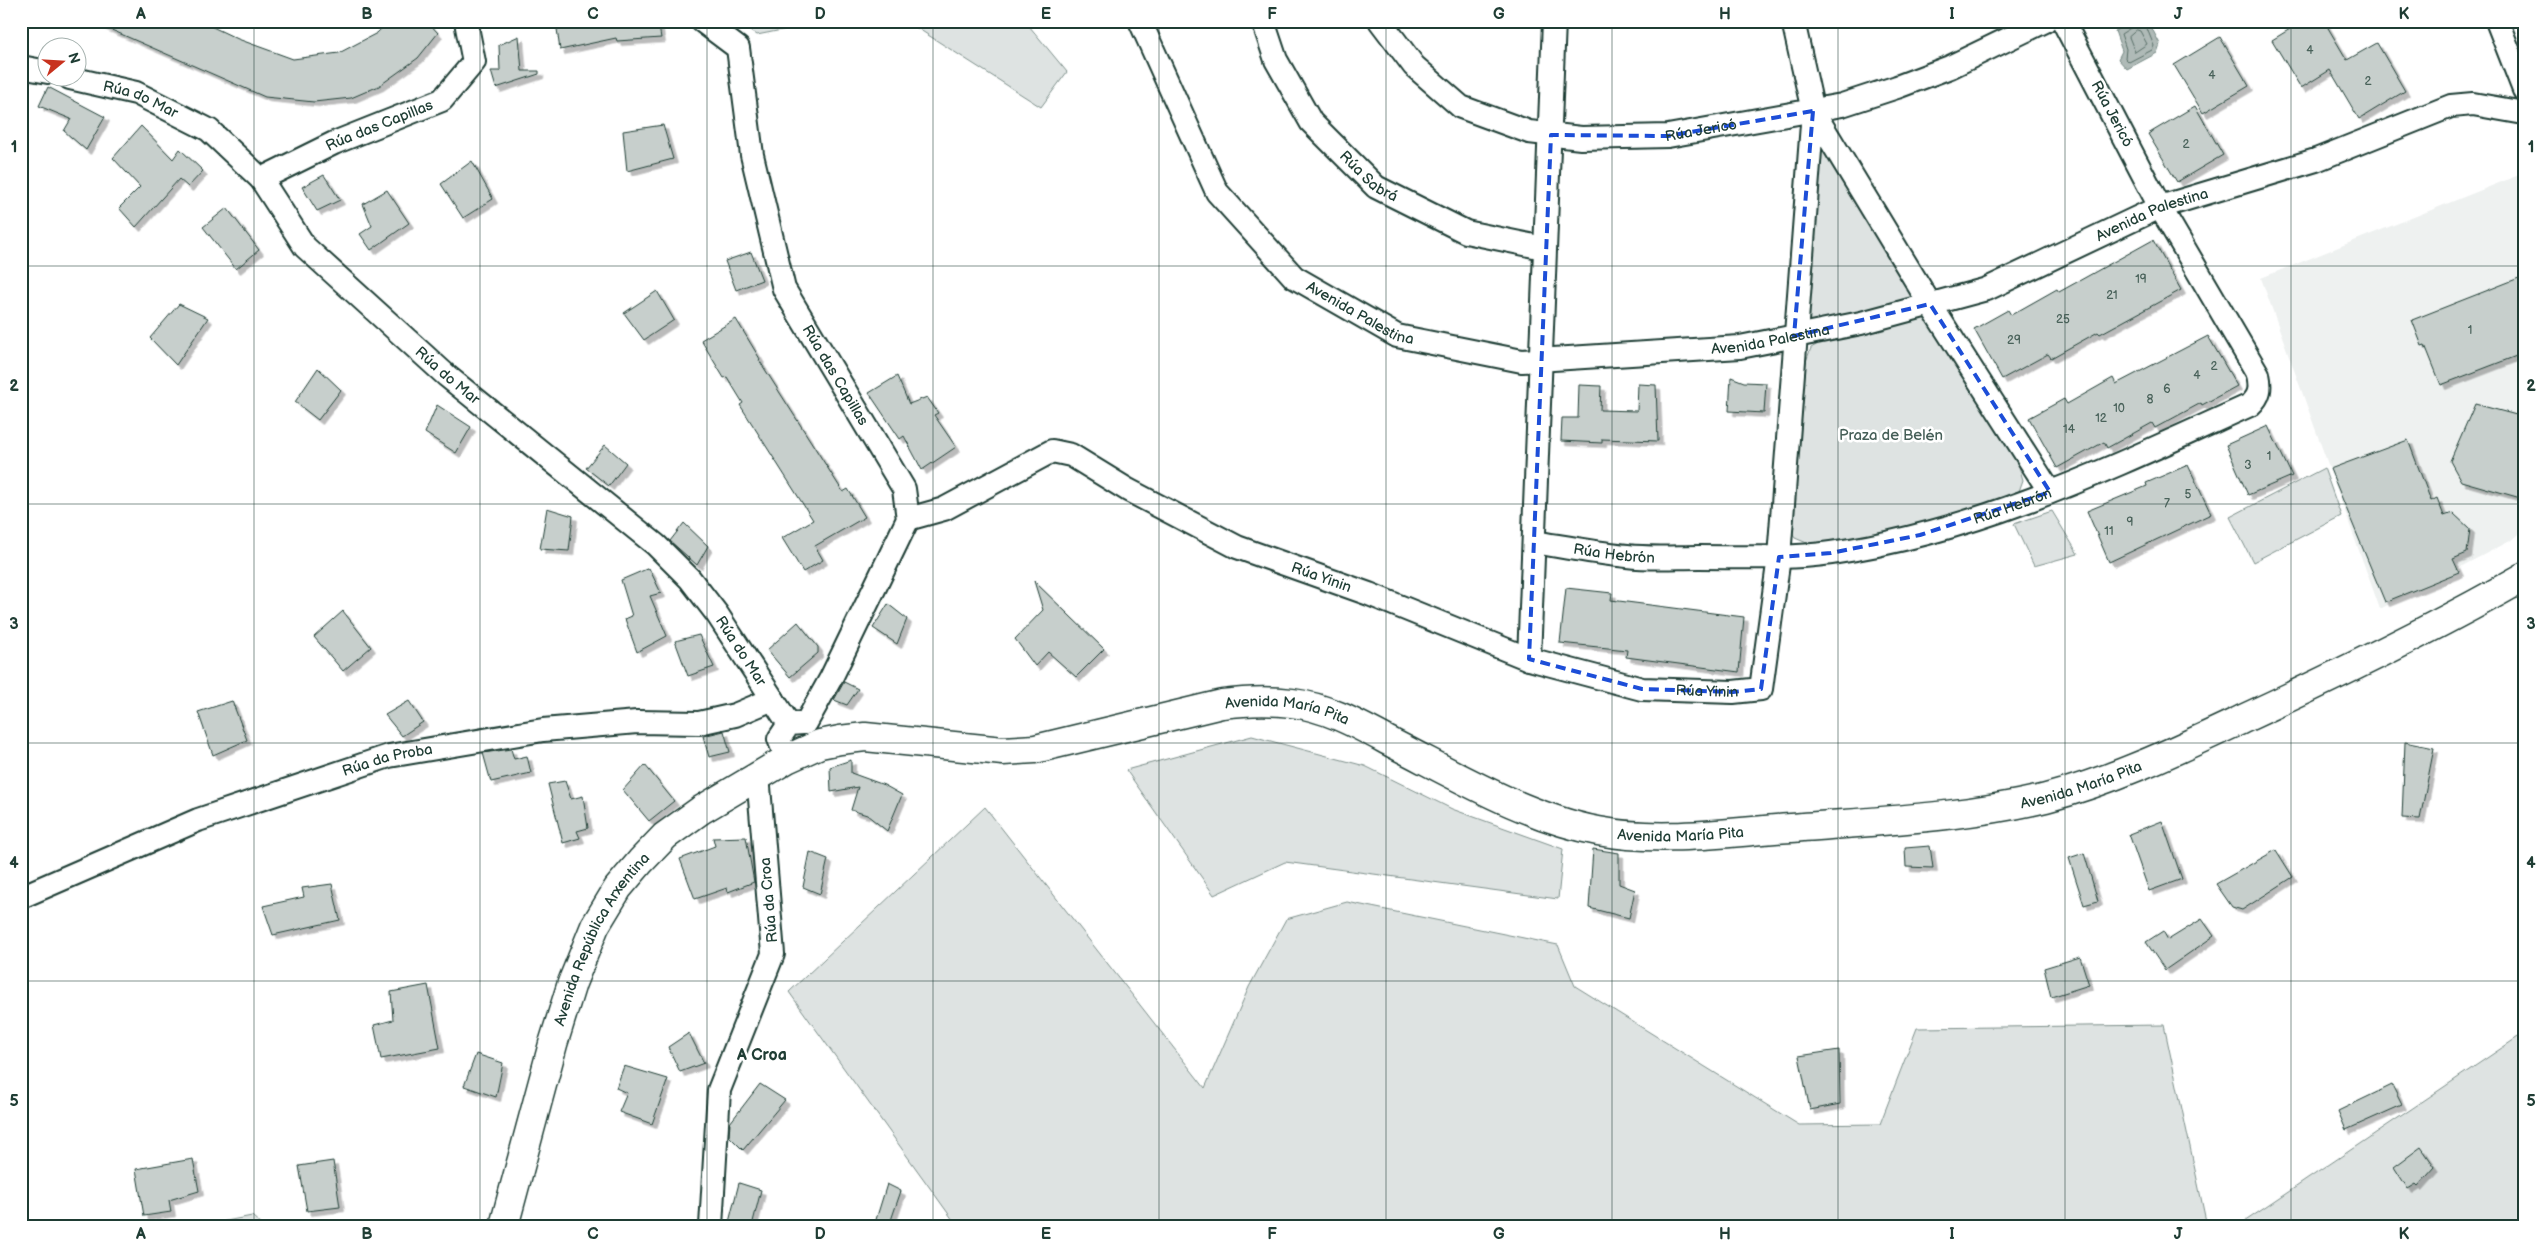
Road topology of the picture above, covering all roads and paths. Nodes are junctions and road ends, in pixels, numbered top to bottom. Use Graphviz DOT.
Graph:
graph roads {
  1 [pos="470,21"];
  2 [pos="702,21"];
  3 [pos="1140,21"];
  4 [pos="1263,21"];
  5 [pos="1380,21"];
  6 [pos="1554,21"];
  7 [pos="1793,21"];
  8 [pos="2497,21"];
  9 [pos="2058,22"];
  10 [pos="21,67"];
  11 [pos="38,70"];
  12 [pos="88,82"];
  13 [pos="2524,90"];
  14 [pos="1813,111"];
  15 [pos="2524,113"];
  16 [pos="1551,135"];
  17 [pos="261,179"];
  18 [pos="2160,206"];
  19 [pos="1544,248"];
  20 [pos="1930,304"];
  21 [pos="1794,336"];
  22 [pos="1541,360"];
  23 [pos="2050,492"];
  24 [pos="908,519"];
  25 [pos="1534,542"];
  26 [pos="1778,557"];
  27 [pos="2524,577"];
  28 [pos="1529,659"];
  29 [pos="773,699"];
  30 [pos="805,731"];
  31 [pos="787,759"];
  32 [pos="758,775"];
  33 [pos="21,897"];
  34 [pos="504,1226"];
  35 [pos="712,1226"];
  1 -- 17 [label="street, Rúa das Capillas"];
  2 -- 24 [label="street, Rúa das Capillas"];
  3 -- 22 [label="street, Avenida Palestina"];
  4 -- 19 [label="street, Rúa Sabrá"];
  5 -- 16 [label="street, Rúa Jericó"];
  6 -- 16 [label="street"];
  7 -- 14 [label="street"];
  8 -- 13 [label="street"];
  9 -- 14 [label="street, Rúa Jericó"];
  9 -- 18 [label="street, Rúa Jericó"];
  10 -- 11 [label="street"];
  12 -- 17 [label="street, Rúa do Mar"];
  14 -- 16 [label="street, Rúa Jericó"];
  14 -- 20 [label="street"];
  14 -- 21 [label="street"];
  15 -- 18 [label="street, Avenida Palestina"];
  16 -- 19 [label="street"];
  17 -- 29 [label="street, Rúa do Mar"];
  18 -- 20 [label="street, Avenida Palestina"];
  18 -- 23 [label="street, Rúa Hebrón"];
  19 -- 22 [label="street"];
  20 -- 21 [label="street, Avenida Palestina"];
  20 -- 23 [label="street"];
  21 -- 22 [label="street, Avenida Palestina"];
  21 -- 26 [label="street"];
  22 -- 25 [label="street"];
  23 -- 26 [label="street, Rúa Hebrón"];
  24 -- 28 [label="street, Rúa Yinin"];
  24 -- 30 [label="street"];
  25 -- 26 [label="street, Rúa Hebrón"];
  25 -- 28 [label="street"];
  26 -- 28 [label="street, Rúa Yinin"];
  27 -- 30 [label="main road, Avenida María Pita"];
  29 -- 30 [label="street, Rúa do Mar"];
  29 -- 33 [label="street, Rúa da Proba"];
  30 -- 31 [label="main road, Avenida República Arxentina"];
  30 -- 31 [label="street"];
  31 -- 32 [label="main road, Avenida República Arxentina"];
  32 -- 34 [label="main road, Avenida República Arxentina"];
  32 -- 35 [label="street, Rúa da Croa"];
}
